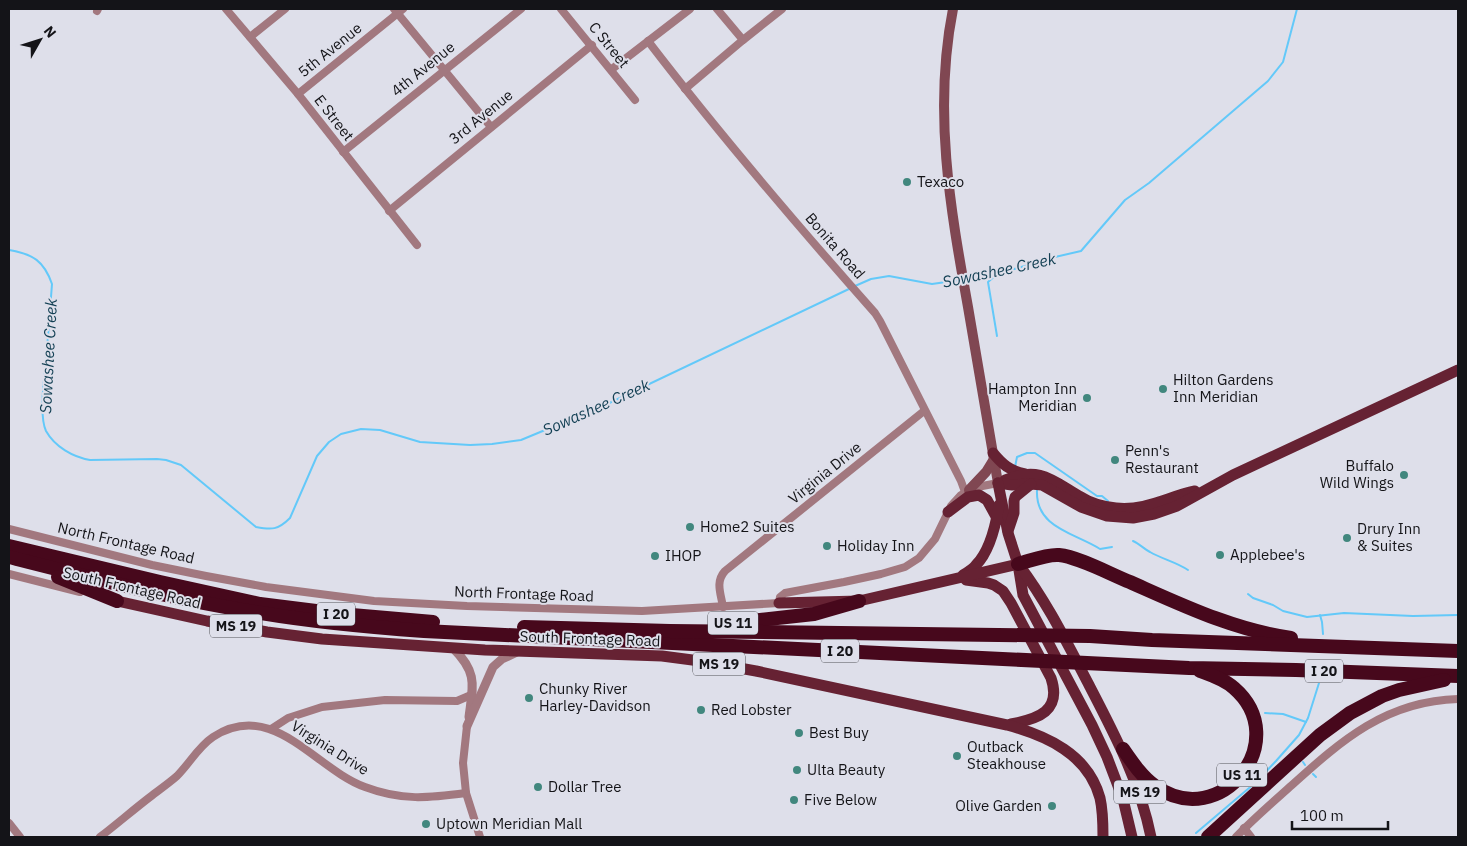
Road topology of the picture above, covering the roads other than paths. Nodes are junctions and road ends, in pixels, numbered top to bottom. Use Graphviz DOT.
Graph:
graph roads {
  1 [pos="226,9"];
  2 [pos="285,9"];
  3 [pos="521,9"];
  4 [pos="561,9"];
  5 [pos="690,9"];
  6 [pos="717,9"];
  7 [pos="782,9"];
  8 [pos="953,9"];
  9 [pos="398,10"];
  10 [pos="250,37"];
  11 [pos="742,40"];
  12 [pos="648,41"];
  13 [pos="592,45"];
  14 [pos="612,69"];
  15 [pos="444,70"];
  16 [pos="684,89"];
  17 [pos="298,94"];
  18 [pos="635,100"];
  19 [pos="491,127"];
  20 [pos="343,152"];
  21 [pos="389,211"];
  22 [pos="417,245"];
  23 [pos="1458,370"];
  24 [pos="924,410"];
  25 [pos="993,456"];
  26 [pos="1030,479"];
  27 [pos="998,483"];
  28 [pos="967,491"];
  29 [pos="1000,498"];
  30 [pos="948,512"];
  31 [pos="997,518"];
  32 [pos="9,529"];
  33 [pos="1009,537"];
  34 [pos="9,546"];
  35 [pos="13,558"];
  36 [pos="1018,564"];
  37 [pos="9,574"];
  38 [pos="958,579"];
  39 [pos="117,601"];
  40 [pos="859,601"];
  41 [pos="779,603"];
  42 [pos="723,607"];
  43 [pos="670,631"];
  44 [pos="1326,646"];
  45 [pos="454,648"];
  46 [pos="519,651"];
  47 [pos="1458,651"];
  48 [pos="1189,668"];
  49 [pos="1458,676"];
  50 [pos="471,695"];
  51 [pos="1458,699"];
  52 [pos="1007,724"];
  53 [pos="468,726"];
  54 [pos="271,729"];
  55 [pos="1123,749"];
  56 [pos="466,793"];
  57 [pos="9,823"];
  58 [pos="1244,828"];
  59 [pos="20,837"];
  60 [pos="100,837"];
  61 [pos="480,837"];
  62 [pos="1103,837"];
  63 [pos="1132,837"];
  64 [pos="1151,837"];
  65 [pos="1208,837"];
  66 [pos="1236,837"];
  67 [pos="1251,837"];
  1 -- 10 [label="street, E Street"];
  2 -- 10 [label="street"];
  3 -- 15 [label="street, 4th Avenue"];
  4 -- 13 [label="street, C Street"];
  5 -- 12 [label="street"];
  6 -- 11 [label="street"];
  7 -- 11 [label="street"];
  8 -- 25 [label="main road"];
  9 -- 15 [label="street"];
  9 -- 17 [label="street, 5th Avenue"];
  10 -- 17 [label="street, E Street"];
  11 -- 16 [label="street"];
  12 -- 14 [label="street"];
  12 -- 16 [label="street, Bonita Road"];
  13 -- 14 [label="street, C Street"];
  13 -- 19 [label="street, 3rd Avenue"];
  14 -- 18 [label="street, C Street"];
  15 -- 19 [label="street"];
  15 -- 20 [label="street, 4th Avenue"];
  16 -- 24 [label="street, Bonita Road"];
  17 -- 20 [label="street, E Street"];
  19 -- 21 [label="street, 3rd Avenue"];
  20 -- 21 [label="street, E Street"];
  21 -- 22 [label="street, E Street"];
  23 -- 26 [label="main road"];
  24 -- 28 [label="street, Bonita Road"];
  24 -- 42 [label="street, Virginia Drive"];
  25 -- 26 [label="main road"];
  25 -- 27 [label="main road"];
  25 -- 28 [label="main road"];
  26 -- 27 [label="main road"];
  26 -- 33 [label="main road"];
  27 -- 28 [label="street"];
  27 -- 29 [label="main road, US 11"];
  28 -- 30 [label="street"];
  29 -- 31 [label="main road, US 11"];
  29 -- 33 [label="main road"];
  30 -- 31 [label="main road"];
  30 -- 41 [label="street"];
  31 -- 33 [label="main road"];
  31 -- 38 [label="main road, US 11"];
  32 -- 42 [label="street, North Frontage Road"];
  33 -- 36 [label="main road, US 11"];
  34 -- 43 [label="highway, I 20"];
  35 -- 39 [label="highway, MS 19"];
  35 -- 48 [label="highway, I 20"];
  36 -- 38 [label="main road"];
  36 -- 44 [label="highway"];
  36 -- 55 [label="main road, US 11"];
  36 -- 63 [label="main road"];
  37 -- 39 [label="street, South Frontage Road"];
  38 -- 40 [label="main road, US 11"];
  38 -- 52 [label="main road"];
  39 -- 45 [label="main road, South Frontage Road / MS 19"];
  40 -- 41 [label="main road"];
  40 -- 43 [label="highway, US 11"];
  41 -- 42 [label="street, North Frontage Road"];
  43 -- 44 [label="highway, I 20"];
  44 -- 47 [label="highway, I 20"];
  45 -- 46 [label="main road, South Frontage Road / MS 19"];
  45 -- 50 [label="street"];
  46 -- 52 [label="main road, South Frontage Road / MS 19"];
  46 -- 53 [label="street"];
  48 -- 49 [label="highway, I 20"];
  48 -- 55 [label="highway, US 11"];
  49 -- 65 [label="highway"];
  50 -- 53 [label="street"];
  50 -- 54 [label="street"];
  51 -- 58 [label="street"];
  52 -- 62 [label="main road, South Frontage Road / MS 19"];
  53 -- 56 [label="street"];
  54 -- 56 [label="street, Virginia Drive"];
  54 -- 60 [label="street, Virginia Drive"];
  55 -- 64 [label="main road, MS 19"];
  56 -- 61 [label="street"];
  57 -- 59 [label="street"];
  58 -- 66 [label="street"];
  58 -- 67 [label="street"];
}
